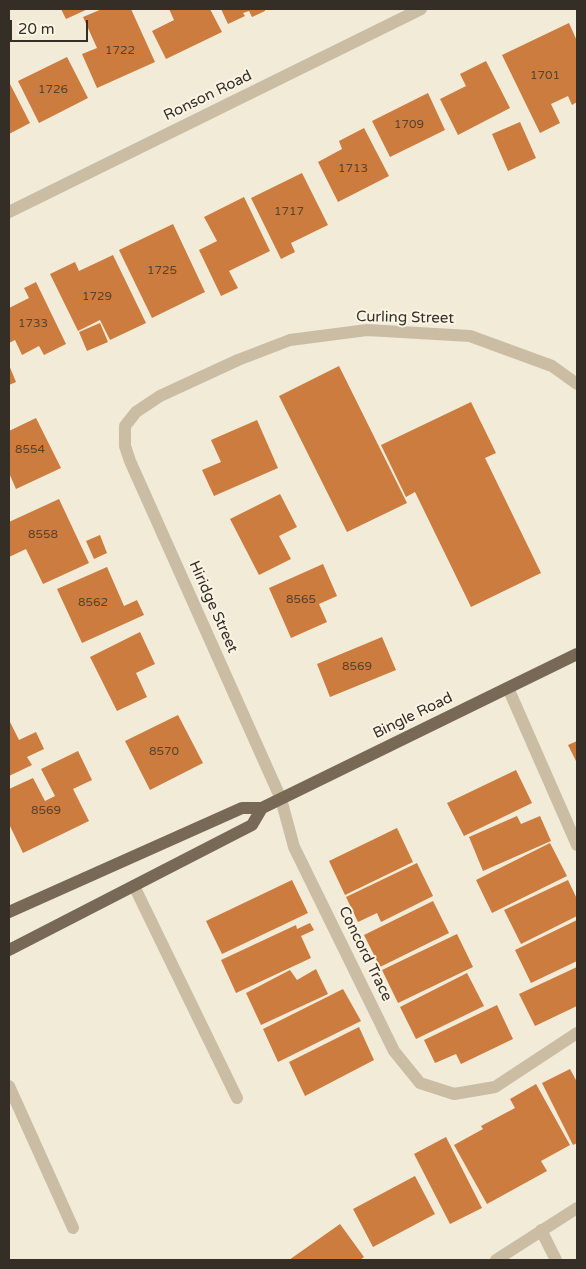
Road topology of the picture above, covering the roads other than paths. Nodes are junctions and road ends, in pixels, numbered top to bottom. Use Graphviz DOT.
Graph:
graph roads {
  1 [pos="422,9"];
  2 [pos="9,212"];
  3 [pos="577,384"];
  4 [pos="125,426"];
  5 [pos="577,654"];
  6 [pos="508,688"];
  7 [pos="281,799"];
  8 [pos="262,808"];
  9 [pos="577,845"];
  10 [pos="134,886"];
  11 [pos="9,912"];
  12 [pos="9,950"];
  13 [pos="577,1033"];
  14 [pos="9,1086"];
  15 [pos="237,1098"];
  16 [pos="577,1208"];
  17 [pos="73,1228"];
  18 [pos="541,1230"];
  19 [pos="496,1260"];
  20 [pos="556,1260"];
  1 -- 2 [label="street, Ronson Road"];
  3 -- 4 [label="street, Curling Street"];
  4 -- 7 [label="street, Hiridge Street"];
  5 -- 6 [label="main road, Bingle Road"];
  6 -- 7 [label="main road, Bingle Road"];
  6 -- 9 [label="street"];
  7 -- 8 [label="main road, Bingle Road"];
  7 -- 13 [label="street, Concord Trace"];
  8 -- 10 [label="main road, Bingle Road"];
  8 -- 11 [label="main road, Bingle Road"];
  10 -- 12 [label="main road, Bingle Road"];
  10 -- 15 [label="street"];
  14 -- 17 [label="street"];
  16 -- 18 [label="street"];
  18 -- 19 [label="street"];
  18 -- 20 [label="street"];
}
